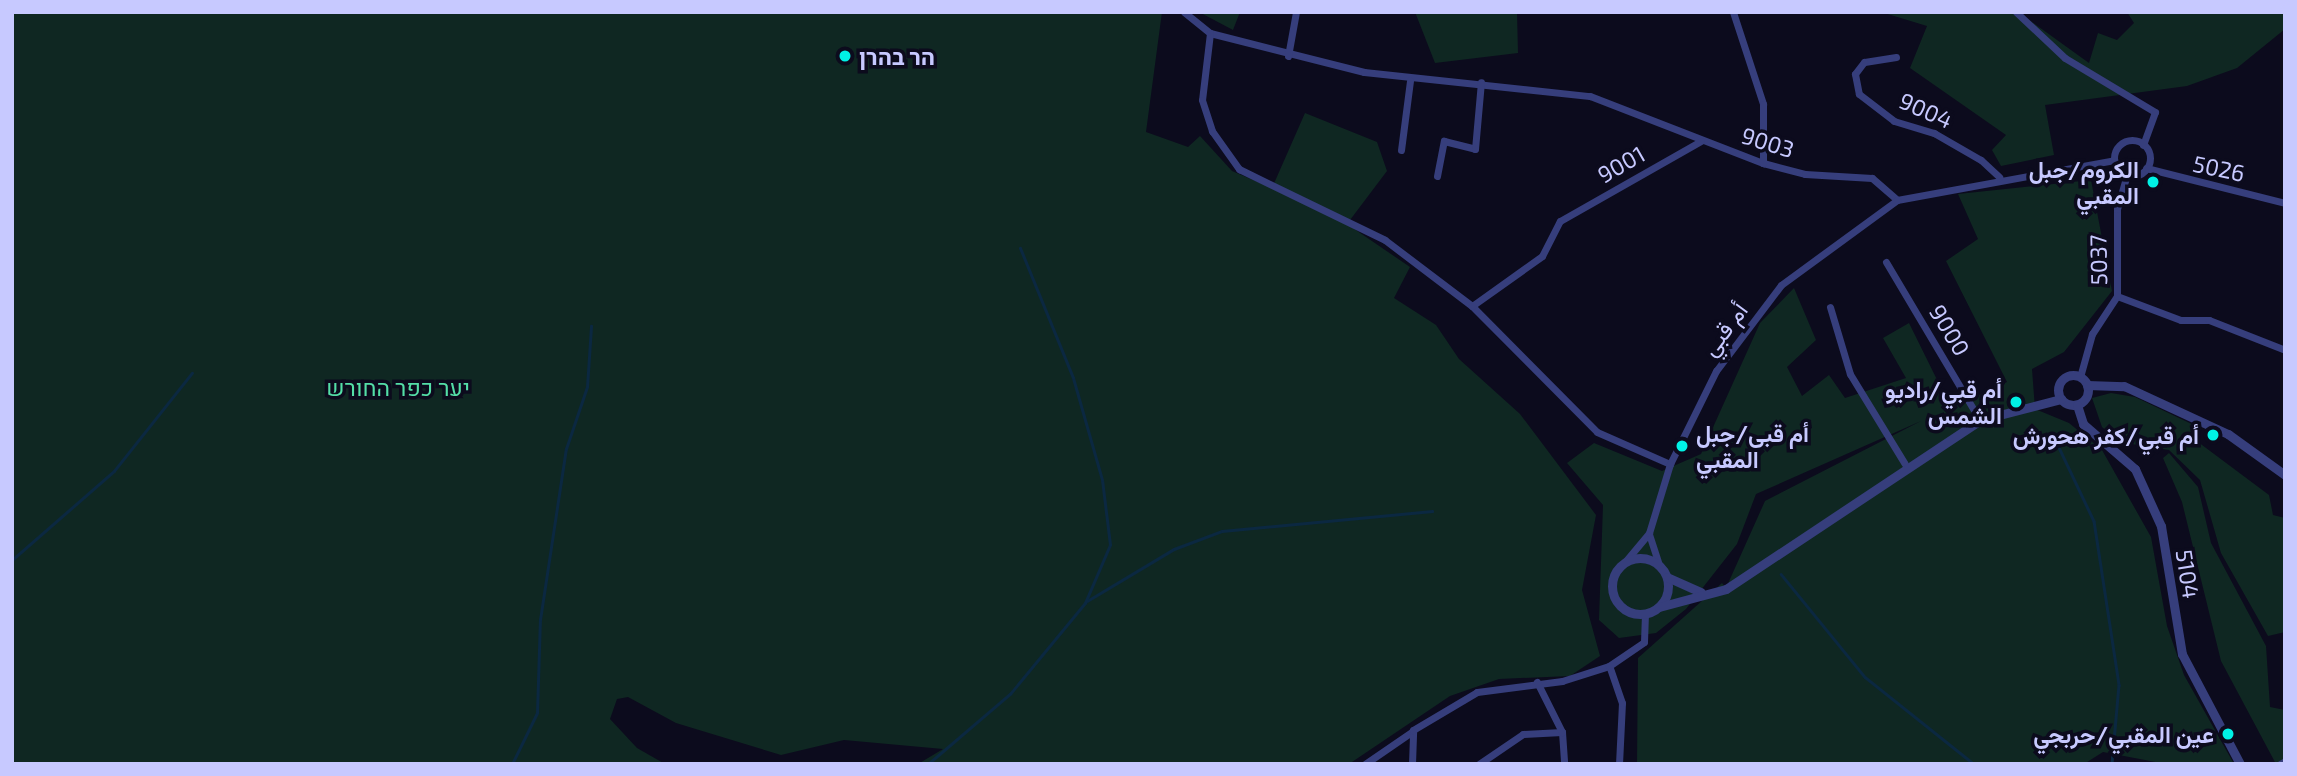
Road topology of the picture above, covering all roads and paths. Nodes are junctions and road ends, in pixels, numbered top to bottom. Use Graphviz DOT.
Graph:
graph roads {
  1 [pos="1184,12"];
  2 [pos="1296,12"];
  3 [pos="1733,12"];
  4 [pos="2016,12"];
  5 [pos="1210,33"];
  6 [pos="1288,55"];
  7 [pos="1896,57"];
  8 [pos="1410,81"];
  9 [pos="1480,82"];
  10 [pos="1701,141"];
  11 [pos="2143,145"];
  12 [pos="1401,150"];
  13 [pos="2114,160"];
  14 [pos="1763,163"];
  15 [pos="2146,168"];
  16 [pos="2127,175"];
  17 [pos="1437,176"];
  18 [pos="1999,177"];
  19 [pos="1897,200"];
  20 [pos="2285,203"];
  21 [pos="1886,262"];
  22 [pos="2118,296"];
  23 [pos="1472,306"];
  24 [pos="1830,307"];
  25 [pos="2285,349"];
  26 [pos="2083,381"];
  27 [pos="2061,399"];
  28 [pos="2077,405"];
  29 [pos="1980,420"];
  30 [pos="1670,464"];
  31 [pos="1905,464"];
  32 [pos="2285,475"];
  33 [pos="1649,533"];
  34 [pos="1624,563"];
  35 [pos="1663,571"];
  36 [pos="1710,592"];
  37 [pos="1659,607"];
  38 [pos="1645,614"];
  39 [pos="1609,666"];
  40 [pos="1537,682"];
  41 [pos="1413,730"];
  42 [pos="1562,732"];
  43 [pos="2285,761"];
  44 [pos="1365,764"];
  45 [pos="1412,764"];
  46 [pos="1479,764"];
  47 [pos="1564,764"];
  48 [pos="1619,764"];
  49 [pos="2240,764"];
  50 [pos="2280,764"];
  1 -- 5 [label="street, 9003"];
  2 -- 6 [label="street"];
  3 -- 14 [label="street"];
  4 -- 11 [label="street"];
  5 -- 6 [label="street, 9003"];
  5 -- 23 [label="street"];
  6 -- 8 [label="street, 9003"];
  7 -- 18 [label="street, 9004"];
  8 -- 9 [label="street, 9003"];
  8 -- 12 [label="street"];
  9 -- 10 [label="street, 9003"];
  9 -- 17 [label="street"];
  10 -- 14 [label="street, 9003"];
  10 -- 23 [label="street, 9001"];
  11 -- 13 [label="street"];
  11 -- 15 [label="street"];
  13 -- 16 [label="street"];
  13 -- 18 [label="street"];
  14 -- 19 [label="street, 9003"];
  15 -- 16 [label="street"];
  15 -- 20 [label="street, 5026"];
  16 -- 22 [label="street, 5037"];
  18 -- 19 [label="street"];
  19 -- 30 [label="street, أم قبي"];
  21 -- 29 [label="street, 9000"];
  22 -- 25 [label="street"];
  22 -- 26 [label="street, 5037"];
  23 -- 30 [label="street"];
  24 -- 31 [label="street"];
  26 -- 27 [label="street"];
  26 -- 28 [label="street"];
  26 -- 32 [label="street"];
  27 -- 28 [label="street"];
  27 -- 29 [label="street"];
  28 -- 49 [label="street, 5104"];
  29 -- 31 [label="street"];
  30 -- 33 [label="street, أم قبي"];
  31 -- 36 [label="street"];
  33 -- 34 [label="street, أم قبي"];
  33 -- 35 [label="street"];
  34 -- 35 [label="street"];
  34 -- 38 [label="street"];
  35 -- 36 [label="street"];
  35 -- 37 [label="street"];
  36 -- 37 [label="street"];
  37 -- 38 [label="street"];
  38 -- 39 [label="street"];
  39 -- 40 [label="street"];
  39 -- 48 [label="street"];
  40 -- 41 [label="street"];
  40 -- 42 [label="street"];
  41 -- 44 [label="street"];
  41 -- 45 [label="street"];
  42 -- 46 [label="street"];
  42 -- 47 [label="street"];
  43 -- 50 [label="street"];
}
